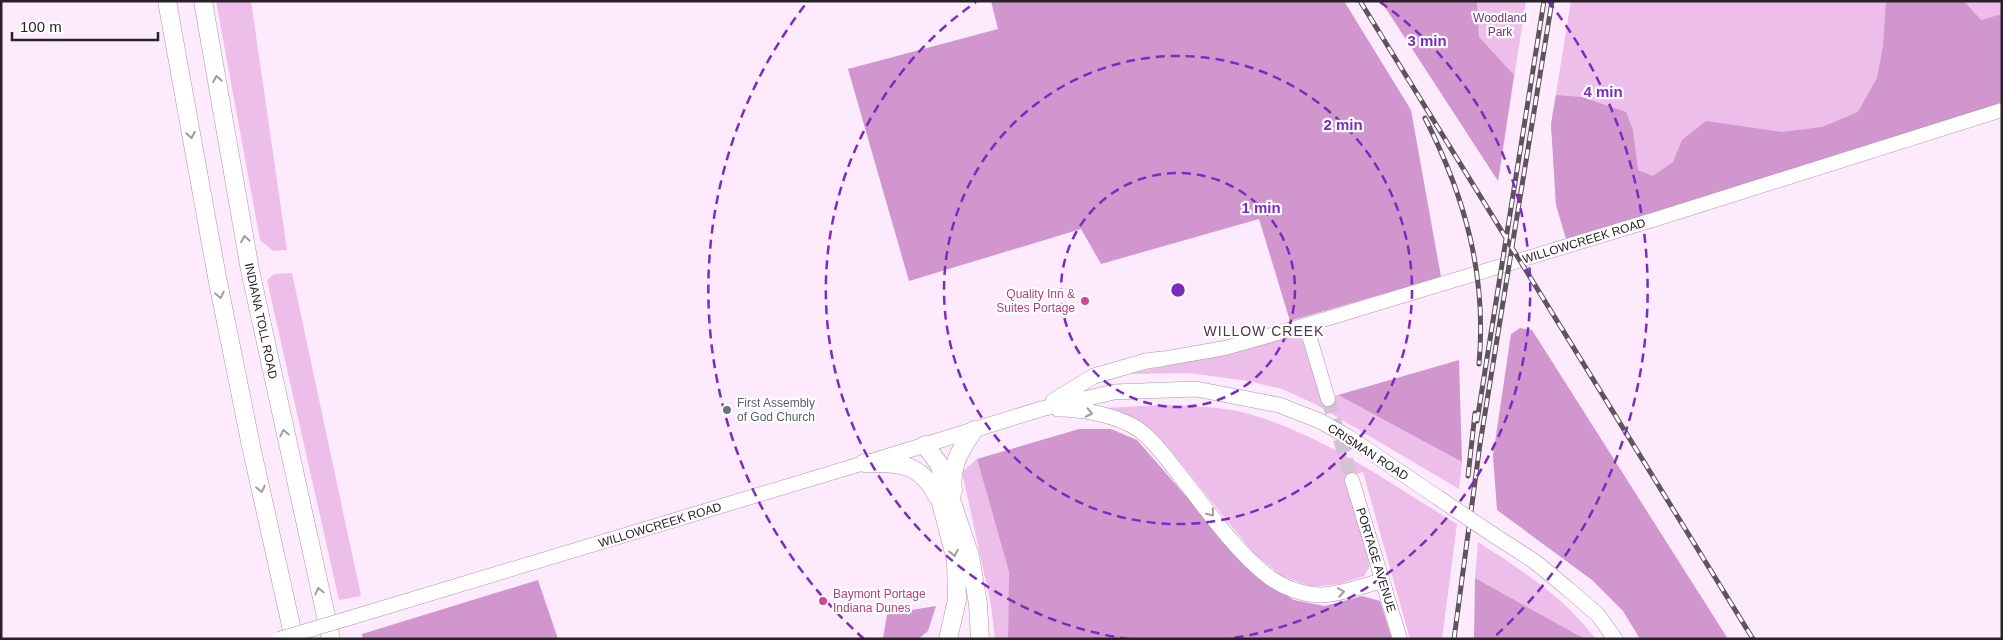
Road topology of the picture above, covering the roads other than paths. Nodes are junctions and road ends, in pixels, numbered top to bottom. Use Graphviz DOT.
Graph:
graph roads {
  1 [pos="167,1"];
  2 [pos="203,1"];
  3 [pos="2002,110"];
  4 [pos="1306,325"];
  5 [pos="1162,358"];
  6 [pos="1328,399"];
  7 [pos="1041,409"];
  8 [pos="974,430"];
  9 [pos="925,445"];
  10 [pos="864,463"];
  11 [pos="1352,480"];
  12 [pos="948,506"];
  13 [pos="1381,581"];
  14 [pos="957,600"];
  15 [pos="979,638"];
  16 [pos="279,639"];
  17 [pos="294,639"];
  18 [pos="331,639"];
  19 [pos="948,639"];
  20 [pos="957,639"];
  21 [pos="1400,639"];
  22 [pos="1615,639"];
  1 -- 17 [label="highway, one-way"];
  18 -- 2 [label="highway, INDIANA TOLL ROAD, one-way"];
  3 -- 4 [label="street, WILLOWCREEK ROAD"];
  4 -- 5 [label="street, WILLOWCREEK ROAD"];
  4 -- 6 [label="street"];
  5 -- 7 [label="main road"];
  7 -- 8 [label="main road, WILLOWCREEK ROAD"];
  7 -- 13 [label="main road, one-way"];
  7 -- 22 [label="main road, CRISMAN ROAD, bridge"];
  8 -- 9 [label="main road, WILLOWCREEK ROAD"];
  8 -- 12 [label="highway"];
  9 -- 10 [label="main road, WILLOWCREEK ROAD"];
  9 -- 12 [label="highway"];
  10 -- 12 [label="highway"];
  10 -- 16 [label="street, WILLOWCREEK ROAD, bridge"];
  11 -- 13 [label="street, PORTAGE AVENUE"];
  12 -- 14 [label="highway, one-way"];
  12 -- 15 [label="highway"];
  13 -- 21 [label="street, PORTAGE AVENUE"];
  14 -- 19 [label="highway"];
  14 -- 20 [label="highway"];
}
